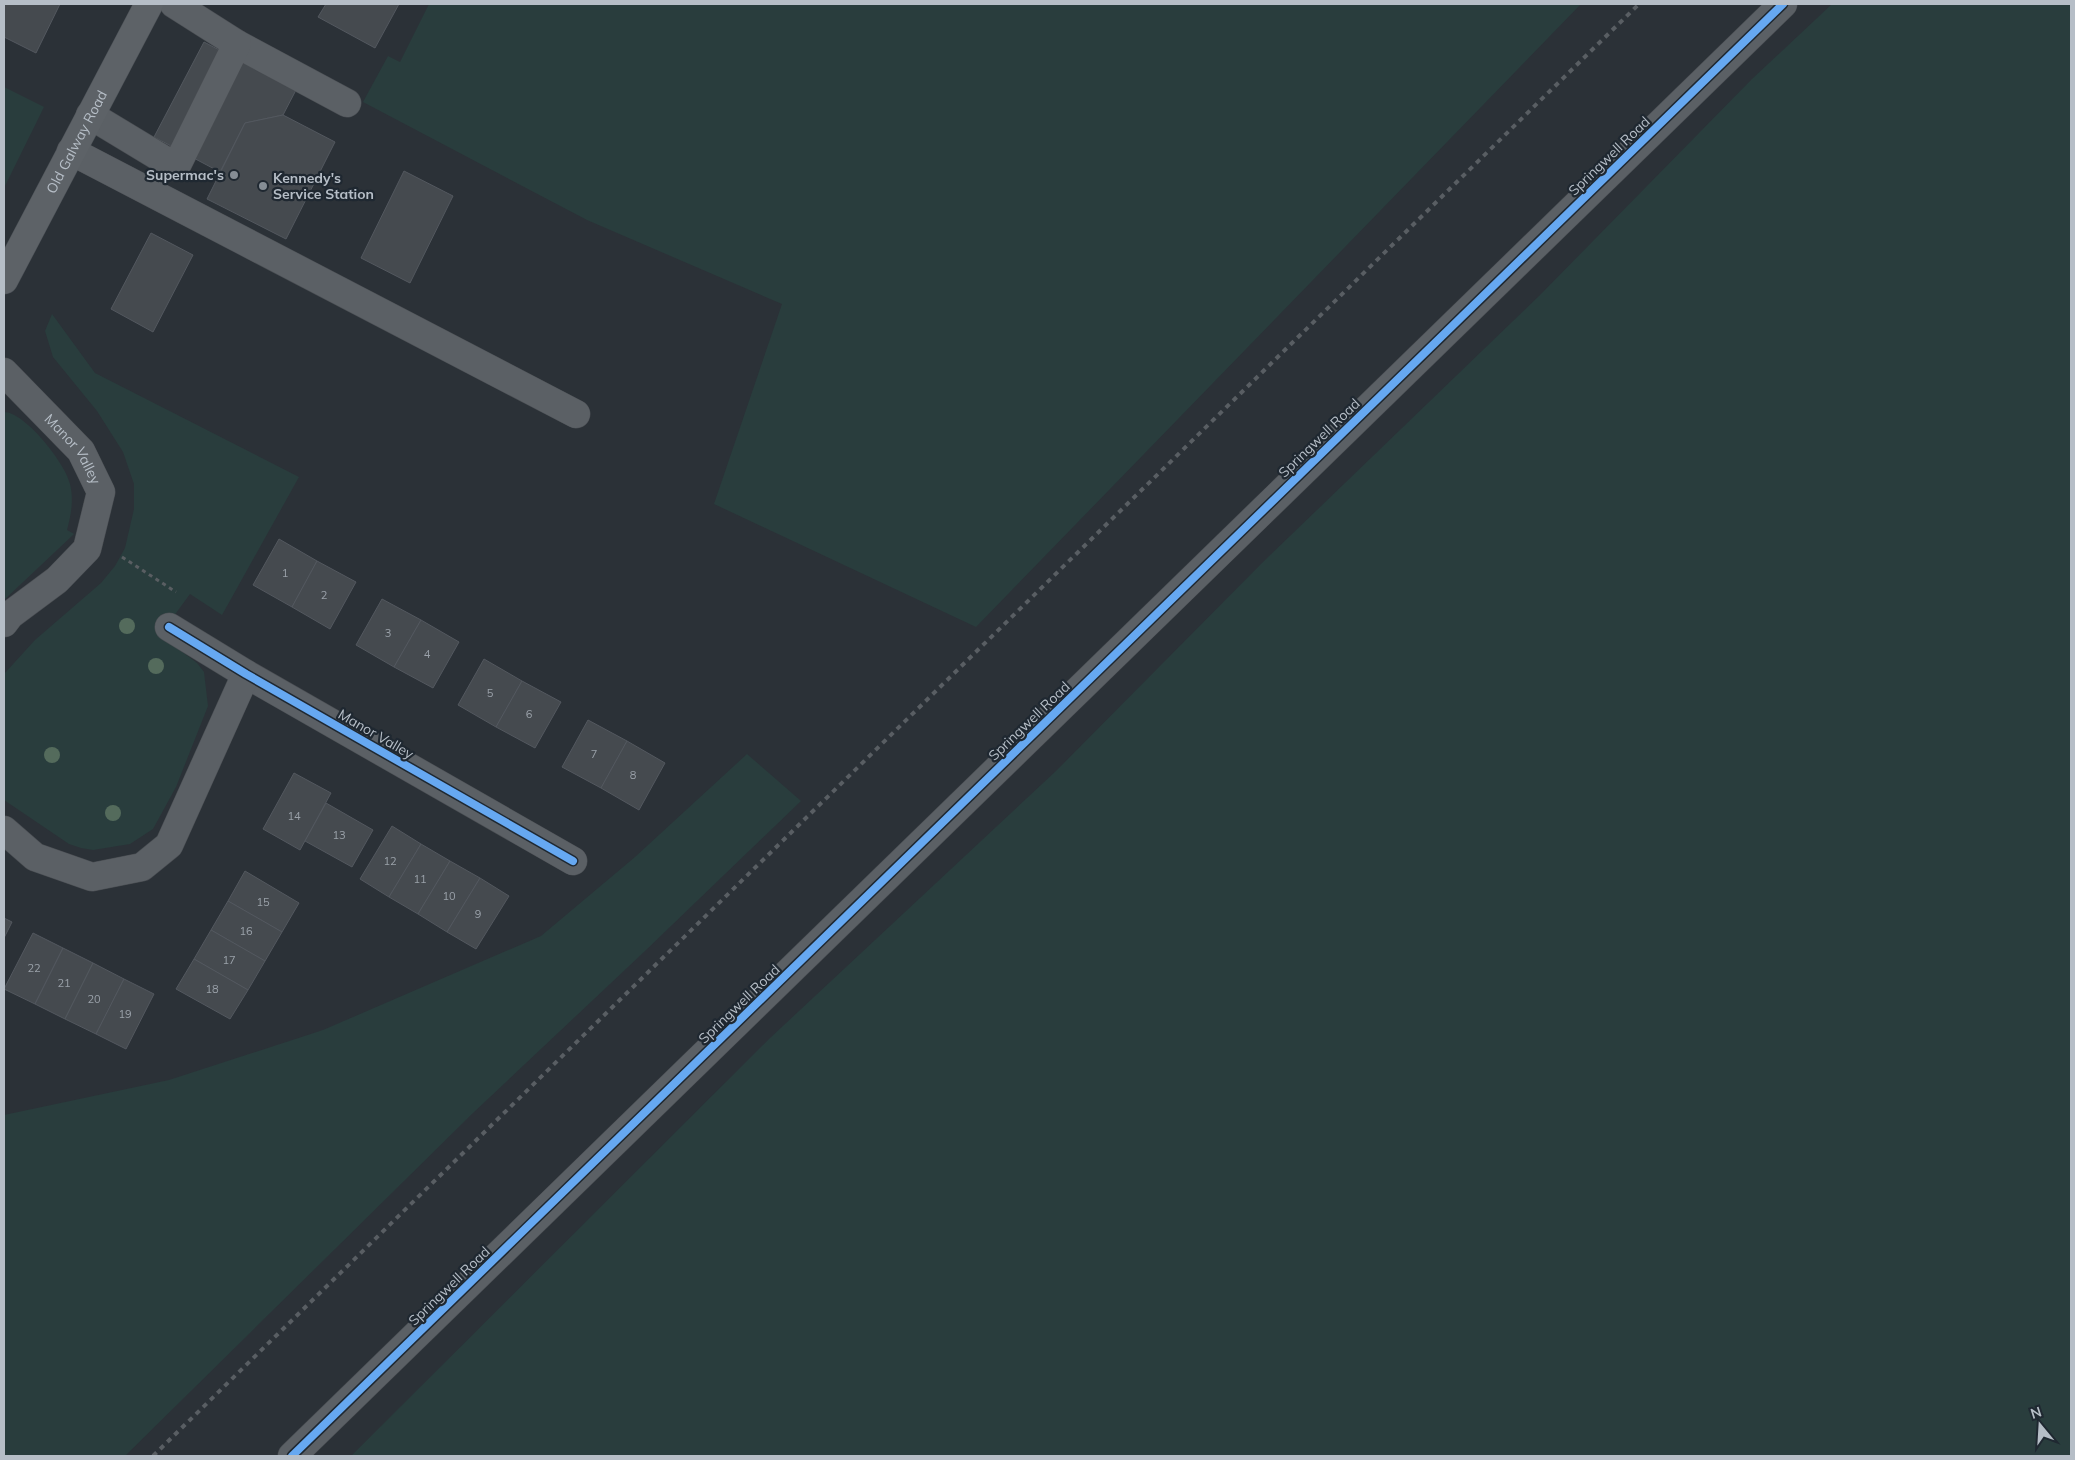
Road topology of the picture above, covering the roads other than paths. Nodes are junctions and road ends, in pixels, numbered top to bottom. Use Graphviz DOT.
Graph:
graph roads {
  1 [pos="149,4"];
  2 [pos="174,4"];
  3 [pos="1783,4"];
  4 [pos="237,44"];
  5 [pos="347,103"];
  6 [pos="90,115"];
  7 [pos="71,151"];
  8 [pos="4,280"];
  9 [pos="4,372"];
  10 [pos="576,414"];
  11 [pos="4,623"];
  12 [pos="169,627"];
  13 [pos="246,674"];
  14 [pos="4,830"];
  15 [pos="573,861"];
  16 [pos="292,1456"];
  1 -- 6 [label="main road, Old Galway Road"];
  2 -- 4 [label="street"];
  3 -- 16 [label="street, Springwell Road"];
  4 -- 5 [label="street"];
  4 -- 6 [label="street"];
  6 -- 7 [label="main road, Old Galway Road"];
  7 -- 8 [label="main road, Old Galway Road"];
  7 -- 10 [label="street"];
  9 -- 11 [label="street, Manor Valley"];
  12 -- 13 [label="street, Manor Valley"];
  13 -- 14 [label="street"];
  13 -- 15 [label="street, Manor Valley"];
}
